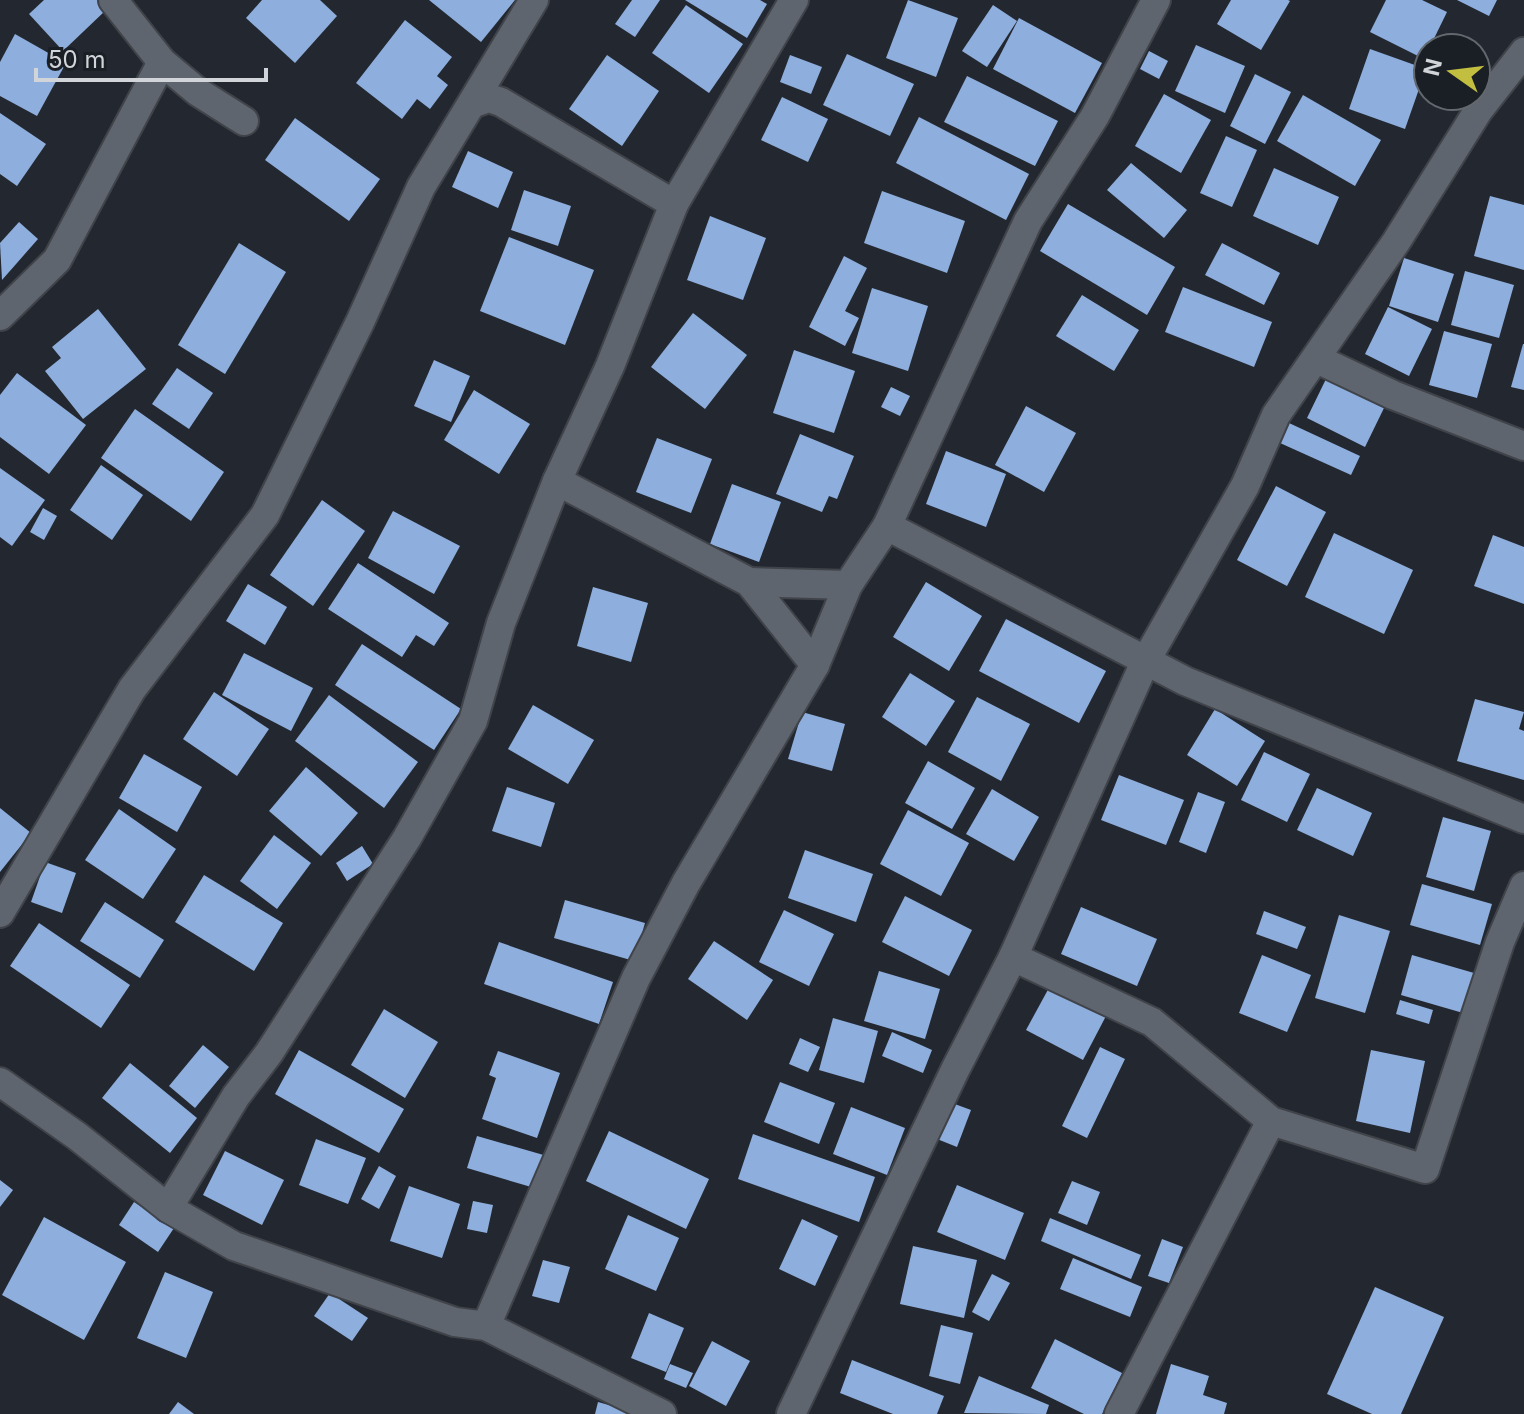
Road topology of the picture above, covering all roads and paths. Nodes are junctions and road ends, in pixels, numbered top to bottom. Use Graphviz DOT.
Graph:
graph roads {
  1 [pos="113,0"];
  2 [pos="534,0"];
  3 [pos="794,0"];
  4 [pos="1156,0"];
  5 [pos="1524,52"];
  6 [pos="162,62"];
  7 [pos="474,103"];
  8 [pos="244,121"];
  9 [pos="674,204"];
  10 [pos="0,316"];
  11 [pos="1317,359"];
  12 [pos="1524,446"];
  13 [pos="557,481"];
  14 [pos="887,526"];
  15 [pos="749,582"];
  16 [pos="848,585"];
  17 [pos="1145,662"];
  18 [pos="815,665"];
  19 [pos="1524,819"];
  20 [pos="1524,886"];
  21 [pos="0,913"];
  22 [pos="1013,957"];
  23 [pos="0,1082"];
  24 [pos="1271,1121"];
  25 [pos="168,1208"];
  26 [pos="486,1326"];
  27 [pos="662,1414"];
  28 [pos="791,1414"];
  29 [pos="1119,1414"];
  1 -- 6 [label="street"];
  2 -- 7 [label="street"];
  3 -- 9 [label="street"];
  4 -- 14 [label="street"];
  5 -- 11 [label="street"];
  6 -- 8 [label="street"];
  6 -- 10 [label="street"];
  7 -- 9 [label="street"];
  7 -- 21 [label="street"];
  9 -- 13 [label="street"];
  11 -- 12 [label="street"];
  11 -- 17 [label="street"];
  13 -- 15 [label="street"];
  13 -- 25 [label="street"];
  14 -- 16 [label="street"];
  14 -- 17 [label="street"];
  15 -- 16 [label="street"];
  15 -- 18 [label="street"];
  16 -- 18 [label="street"];
  17 -- 19 [label="street"];
  17 -- 22 [label="street"];
  18 -- 26 [label="street"];
  20 -- 24 [label="street"];
  22 -- 24 [label="street"];
  22 -- 28 [label="street"];
  23 -- 25 [label="street"];
  24 -- 29 [label="street"];
  25 -- 26 [label="street"];
  26 -- 27 [label="street"];
}
